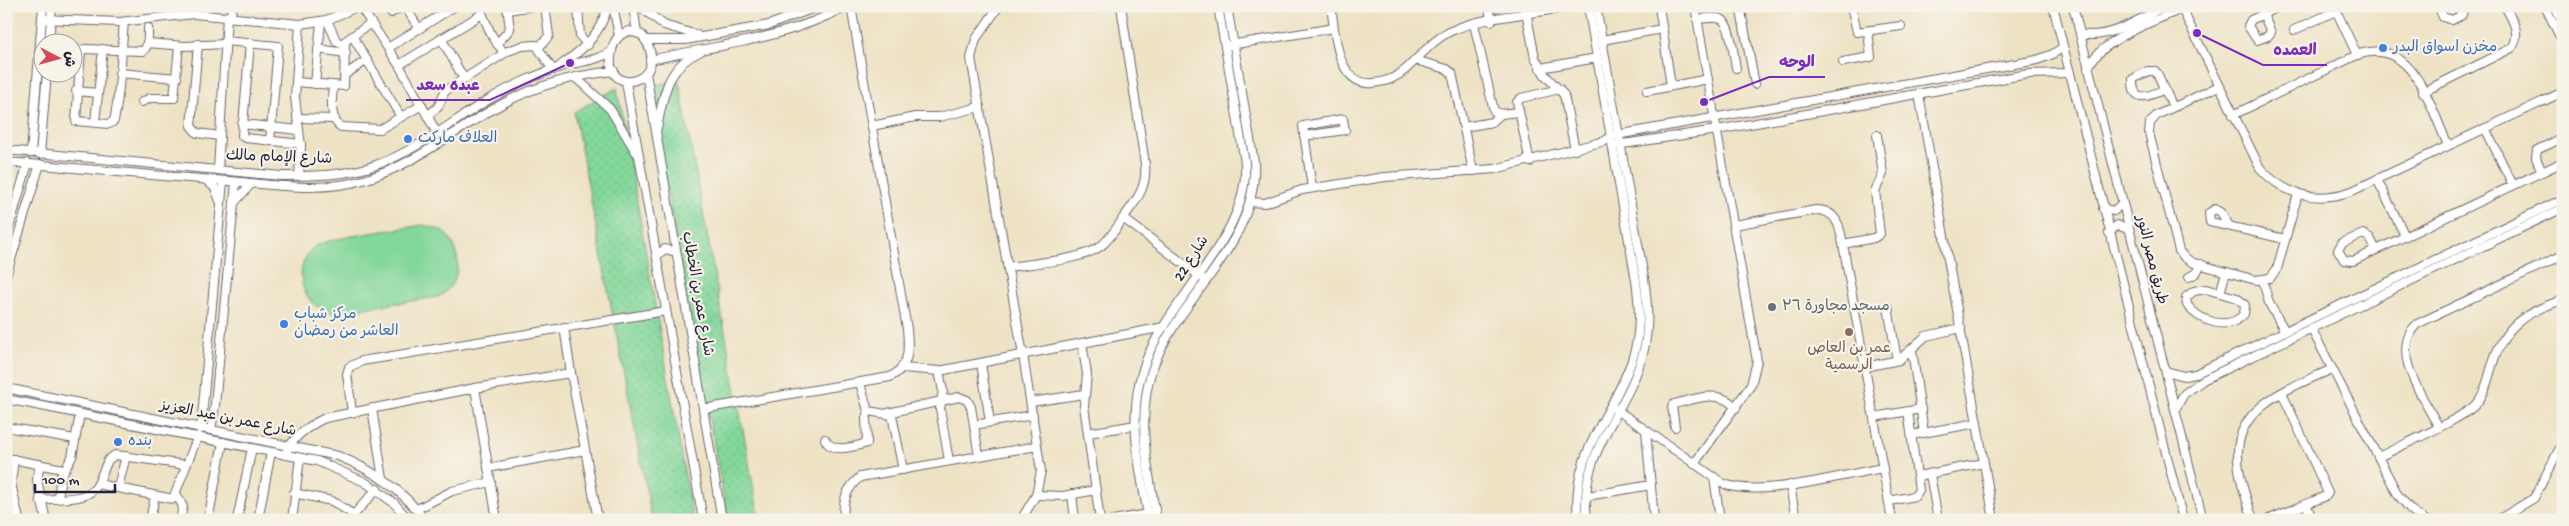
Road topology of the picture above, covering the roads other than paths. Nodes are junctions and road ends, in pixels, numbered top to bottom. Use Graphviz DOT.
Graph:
graph roads {
  1 [pos="43,6"];
  2 [pos="52,6"];
  3 [pos="164,6"];
  4 [pos="232,6"];
  5 [pos="360,6"];
  6 [pos="383,6"];
  7 [pos="403,6"];
  8 [pos="455,6"];
  9 [pos="533,6"];
  10 [pos="545,6"];
  11 [pos="578,6"];
  12 [pos="608,6"];
  13 [pos="613,6"];
  14 [pos="633,6"];
  15 [pos="639,6"];
  16 [pos="819,6"];
  17 [pos="847,6"];
  18 [pos="851,6"];
  19 [pos="999,6"];
  20 [pos="1121,6"];
  21 [pos="1218,6"];
  22 [pos="1227,6"];
  23 [pos="1331,6"];
  24 [pos="1489,6"];
  25 [pos="1574,6"];
  26 [pos="1588,6"];
  27 [pos="1596,6"];
  28 [pos="1659,6"];
  29 [pos="1695,6"];
  30 [pos="1740,6"];
  31 [pos="1851,6"];
  32 [pos="2053,6"];
  33 [pos="2072,6"];
  34 [pos="2165,6"];
  35 [pos="2280,6"];
  36 [pos="2438,6"];
  37 [pos="2464,6"];
  38 [pos="2505,6"];
  39 [pos="2545,6"];
  40 [pos="2554,6"];
  41 [pos="508,8"];
  42 [pos="2185,8"];
  43 [pos="2335,8"];
  44 [pos="481,10"];
  45 [pos="1526,10"];
  46 [pos="2263,14"];
  47 [pos="800,15"];
  48 [pos="166,16"];
  49 [pos="229,16"];
  50 [pos="42,19"];
  51 [pos="51,19"];
  52 [pos="1697,20"];
  53 [pos="324,21"];
  54 [pos="1491,21"];
  55 [pos="124,22"];
  56 [pos="371,23"];
  57 [pos="300,24"];
  58 [pos="1474,24"];
  59 [pos="2563,24"];
  60 [pos="1901,26"];
  61 [pos="805,27"];
  62 [pos="148,28"];
  63 [pos="1334,28"];
  64 [pos="1662,28"];
  65 [pos="419,29"];
  66 [pos="2294,30"];
  67 [pos="1868,31"];
  68 [pos="50,32"];
  69 [pos="637,33"];
  70 [pos="2080,34"];
  71 [pos="619,36"];
  72 [pos="704,36"];
  73 [pos="353,37"];
  74 [pos="441,38"];
  75 [pos="645,40"];
  76 [pos="1602,40"];
  77 [pos="147,43"];
  78 [pos="225,43"];
  79 [pos="250,43"];
  80 [pos="346,43"];
  81 [pos="2563,43"];
  82 [pos="198,44"];
  83 [pos="497,44"];
  84 [pos="1234,44"];
  85 [pos="588,45"];
  86 [pos="179,46"];
  87 [pos="1225,46"];
  88 [pos="539,47"];
  89 [pos="717,47"];
  90 [pos="2063,47"];
  91 [pos="388,48"];
  92 [pos="102,49"];
  93 [pos="121,49"];
  94 [pos="318,49"];
  95 [pos="612,51"];
  96 [pos="346,52"];
  97 [pos="504,53"];
  98 [pos="2357,55"];
  99 [pos="1597,58"];
  100 [pos="367,60"];
  101 [pos="650,60"];
  102 [pos="1415,60"];
  103 [pos="2037,60"];
  104 [pos="1842,62"];
  105 [pos="399,65"];
  106 [pos="556,68"];
  107 [pos="1540,68"];
  108 [pos="1736,68"];
  109 [pos="2088,69"];
  110 [pos="614,71"];
  111 [pos="119,73"];
  112 [pos="646,73"];
  113 [pos="2039,73"];
  114 [pos="2070,73"];
  115 [pos="346,74"];
  116 [pos="575,77"];
  117 [pos="177,78"];
  118 [pos="464,79"];
  119 [pos="1708,79"];
  120 [pos="46,82"];
  121 [pos="296,82"];
  122 [pos="626,82"];
  123 [pos="315,84"];
  124 [pos="1755,84"];
  125 [pos="333,86"];
  126 [pos="1670,86"];
  127 [pos="2219,86"];
  128 [pos="1560,89"];
  129 [pos="2165,89"];
  130 [pos="76,91"];
  131 [pos="1647,91"];
  132 [pos="2423,92"];
  133 [pos="2563,92"];
  134 [pos="98,93"];
  135 [pos="1919,94"];
  136 [pos="1806,101"];
  137 [pos="142,102"];
  138 [pos="422,105"];
  139 [pos="1786,105"];
  140 [pos="980,107"];
  141 [pos="2173,107"];
  142 [pos="1519,112"];
  143 [pos="1808,113"];
  144 [pos="1501,114"];
  145 [pos="2233,114"];
  146 [pos="428,115"];
  147 [pos="1791,116"];
  148 [pos="401,117"];
  149 [pos="297,118"];
  150 [pos="1715,118"];
  151 [pos="335,119"];
  152 [pos="95,122"];
  153 [pos="242,124"];
  154 [pos="872,126"];
  155 [pos="1465,126"];
  156 [pos="271,127"];
  157 [pos="2485,128"];
  158 [pos="299,130"];
  159 [pos="1717,130"];
  160 [pos="436,133"];
  161 [pos="655,135"];
  162 [pos="1877,135"];
  163 [pos="220,136"];
  164 [pos="1304,136"];
  165 [pos="1613,140"];
  166 [pos="2563,140"];
  167 [pos="270,141"];
  168 [pos="442,143"];
  169 [pos="301,144"];
  170 [pos="2448,145"];
  171 [pos="6,150"];
  172 [pos="1575,150"];
  173 [pos="31,153"];
  174 [pos="40,154"];
  175 [pos="6,162"];
  176 [pos="1530,162"];
  177 [pos="2563,162"];
  178 [pos="28,163"];
  179 [pos="40,164"];
  180 [pos="167,165"];
  181 [pos="641,165"];
  182 [pos="218,170"];
  183 [pos="1473,171"];
  184 [pos="2542,172"];
  185 [pos="166,176"];
  186 [pos="299,176"];
  187 [pos="2377,179"];
  188 [pos="206,180"];
  189 [pos="223,181"];
  190 [pos="236,182"];
  191 [pos="251,184"];
  192 [pos="2514,185"];
  193 [pos="1312,188"];
  194 [pos="2298,194"];
  195 [pos="2563,199"];
  196 [pos="221,202"];
  197 [pos="1250,202"];
  198 [pos="2122,203"];
  199 [pos="234,204"];
  200 [pos="2563,208"];
  201 [pos="2103,209"];
  202 [pos="1123,218"];
  203 [pos="1734,225"];
  204 [pos="2229,226"];
  205 [pos="2128,229"];
  206 [pos="2109,233"];
  207 [pos="2405,236"];
  208 [pos="6,237"];
  209 [pos="2285,239"];
  210 [pos="1843,244"];
  211 [pos="2376,250"];
  212 [pos="676,252"];
  213 [pos="657,255"];
  214 [pos="2563,255"];
  215 [pos="9,256"];
  216 [pos="2201,264"];
  217 [pos="1008,267"];
  218 [pos="2226,272"];
  219 [pos="1198,275"];
  220 [pos="6,276"];
  221 [pos="2189,277"];
  222 [pos="1207,281"];
  223 [pos="2263,281"];
  224 [pos="2382,290"];
  225 [pos="2220,293"];
  226 [pos="2563,300"];
  227 [pos="1888,307"];
  228 [pos="666,311"];
  229 [pos="564,327"];
  230 [pos="1164,327"];
  231 [pos="1961,328"];
  232 [pos="2311,328"];
  233 [pos="2285,332"];
  234 [pos="1082,343"];
  235 [pos="1912,350"];
  236 [pos="1024,355"];
  237 [pos="1897,360"];
  238 [pos="2218,362"];
  239 [pos="981,363"];
  240 [pos="1865,367"];
  241 [pos="903,368"];
  242 [pos="2332,369"];
  243 [pos="939,371"];
  244 [pos="2166,371"];
  245 [pos="2222,371"];
  246 [pos="572,373"];
  247 [pos="860,383"];
  248 [pos="6,388"];
  249 [pos="475,388"];
  250 [pos="2282,393"];
  251 [pos="1084,394"];
  252 [pos="6,399"];
  253 [pos="942,401"];
  254 [pos="1031,402"];
  255 [pos="84,404"];
  256 [pos="1609,405"];
  257 [pos="372,408"];
  258 [pos="1736,408"];
  259 [pos="2176,408"];
  260 [pos="105,409"];
  261 [pos="703,409"];
  262 [pos="1920,409"];
  263 [pos="1617,410"];
  264 [pos="868,411"];
  265 [pos="1908,411"];
  266 [pos="352,412"];
  267 [pos="888,412"];
  268 [pos="82,414"];
  269 [pos="1033,415"];
  270 [pos="1874,417"];
  271 [pos="104,419"];
  272 [pos="990,422"];
  273 [pos="1977,424"];
  274 [pos="974,425"];
  275 [pos="1136,426"];
  276 [pos="2438,426"];
  277 [pos="6,427"];
  278 [pos="1675,427"];
  279 [pos="211,430"];
  280 [pos="1646,431"];
  281 [pos="199,432"];
  282 [pos="1088,433"];
  283 [pos="1924,433"];
  284 [pos="1912,435"];
  285 [pos="75,439"];
  286 [pos="825,439"];
  287 [pos="223,442"];
  288 [pos="2563,442"];
  289 [pos="289,445"];
  290 [pos="1037,446"];
  291 [pos="252,448"];
  292 [pos="585,450"];
  293 [pos="271,452"];
  294 [pos="286,455"];
  295 [pos="126,456"];
  296 [pos="979,456"];
  297 [pos="2379,456"];
  298 [pos="10,458"];
  299 [pos="300,458"];
  300 [pos="949,461"];
  301 [pos="1984,463"];
  302 [pos="40,464"];
  303 [pos="1694,464"];
  304 [pos="186,465"];
  305 [pos="488,468"];
  306 [pos="1882,468"];
  307 [pos="63,469"];
  308 [pos="903,470"];
  309 [pos="1930,474"];
  310 [pos="1918,476"];
  311 [pos="1714,477"];
  312 [pos="383,479"];
  313 [pos="491,482"];
  314 [pos="98,484"];
  315 [pos="1651,485"];
  316 [pos="1790,485"];
  317 [pos="118,487"];
  318 [pos="377,489"];
  319 [pos="1096,490"];
  320 [pos="176,493"];
  321 [pos="294,493"];
  322 [pos="1072,494"];
  323 [pos="1036,495"];
  324 [pos="155,496"];
  325 [pos="1587,496"];
  326 [pos="58,498"];
  327 [pos="40,500"];
  328 [pos="1888,501"];
  329 [pos="2306,504"];
  330 [pos="417,509"];
  331 [pos="351,517"];
  332 [pos="407,517"];
  333 [pos="1148,517"];
  334 [pos="293,519"];
  335 [pos="2502,519"];
  336 [pos="19,520"];
  337 [pos="46,520"];
  338 [pos="150,520"];
  339 [pos="180,520"];
  340 [pos="208,520"];
  341 [pos="237,520"];
  342 [pos="258,520"];
  343 [pos="398,520"];
  344 [pos="424,520"];
  345 [pos="497,520"];
  346 [pos="598,520"];
  347 [pos="703,520"];
  348 [pos="722,520"];
  349 [pos="844,520"];
  350 [pos="1020,520"];
  351 [pos="1075,520"];
  352 [pos="1100,520"];
  353 [pos="1113,520"];
  354 [pos="1156,520"];
  355 [pos="1578,520"];
  356 [pos="1587,520"];
  357 [pos="1654,520"];
  358 [pos="1720,520"];
  359 [pos="1796,520"];
  360 [pos="1892,520"];
  361 [pos="1938,520"];
  362 [pos="1994,520"];
  363 [pos="2183,520"];
  364 [pos="2203,520"];
  365 [pos="2253,520"];
  366 [pos="2267,520"];
  367 [pos="2313,520"];
  368 [pos="2425,520"];
  1 -- 50 [label="street"];
  2 -- 51 [label="street"];
  3 -- 48 [label="street"];
  4 -- 49 [label="street"];
  5 -- 53 [label="street"];
  5 -- 56 [label="street"];
  6 -- 7 [label="street"];
  7 -- 65 [label="street"];
  8 -- 65 [label="street"];
  9 -- 41 [label="street"];
  10 -- 88 [label="street"];
  11 -- 85 [label="street"];
  12 -- 85 [label="street"];
  13 -- 71 [label="street"];
  14 -- 69 [label="street"];
  15 -- 72 [label="street"];
  16 -- 47 [label="street"];
  17 -- 61 [label="street"];
  18 -- 154 [label="street"];
  19 -- 140 [label="street"];
  20 -- 202 [label="street"];
  21 -- 87 [label="street, شارع 22"];
  22 -- 84 [label="street, شارع 22"];
  23 -- 63 [label="street"];
  24 -- 54 [label="street"];
  25 -- 45 [label="street"];
  26 -- 99 [label="street"];
  27 -- 76 [label="street"];
  28 -- 64 [label="street"];
  29 -- 52 [label="street"];
  30 -- 124 [label="street"];
  31 -- 67 [label="street"];
  32 -- 90 [label="street"];
  33 -- 70 [label="street, طريق مصر النور"];
  34 -- 70 [label="street"];
  35 -- 46 [label="street"];
  36 -- 37 [label="street"];
  38 -- 132 [label="street"];
  39 -- 81 [label="street"];
  40 -- 59 [label="street"];
  41 -- 83 [label="street"];
  42 -- 109 [label="street"];
  42 -- 127 [label="street"];
  43 -- 66 [label="street"];
  43 -- 98 [label="street"];
  44 -- 74 [label="street"];
  44 -- 83 [label="street"];
  45 -- 54 [label="street"];
  45 -- 107 [label="street"];
  47 -- 61 [label="street"];
  47 -- 72 [label="street"];
  48 -- 49 [label="street"];
  48 -- 55 [label="street"];
  49 -- 57 [label="street"];
  49 -- 78 [label="street"];
  50 -- 51 [label="street"];
  50 -- 173 [label="street"];
  51 -- 55 [label="street"];
  51 -- 68 [label="street"];
  52 -- 108 [label="street"];
  52 -- 119 [label="street"];
  53 -- 57 [label="street"];
  53 -- 80 [label="street"];
  53 -- 94 [label="street"];
  54 -- 58 [label="street"];
  55 -- 93 [label="street"];
  56 -- 73 [label="street"];
  56 -- 91 [label="street"];
  57 -- 121 [label="street"];
  58 -- 102 [label="street"];
  58 -- 144 [label="street"];
  60 -- 67 [label="street"];
  61 -- 89 [label="street"];
  62 -- 77 [label="street"];
  63 -- 84 [label="street"];
  63 -- 102 [label="street"];
  64 -- 76 [label="street"];
  64 -- 126 [label="street"];
  65 -- 91 [label="street"];
  67 -- 104 [label="street"];
  69 -- 71 [label="street"];
  69 -- 75 [label="street"];
  70 -- 109 [label="street, طريق مصر النور"];
  71 -- 95 [label="street"];
  72 -- 75 [label="street"];
  73 -- 80 [label="street"];
  73 -- 100 [label="street"];
  74 -- 105 [label="street"];
  74 -- 118 [label="street"];
  75 -- 101 [label="street"];
  76 -- 165 [label="street"];
  77 -- 86 [label="street"];
  77 -- 93 [label="street"];
  78 -- 79 [label="street"];
  78 -- 82 [label="street"];
  78 -- 163 [label="street"];
  79 -- 153 [label="street"];
  79 -- 156 [label="street"];
  80 -- 96 [label="street"];
  82 -- 86 [label="street"];
  82 -- 163 [label="street"];
  83 -- 97 [label="street"];
  84 -- 87 [label="street"];
  84 -- 197 [label="street, شارع 22"];
  85 -- 106 [label="street"];
  86 -- 117 [label="street"];
  87 -- 219 [label="street, شارع 22"];
  88 -- 97 [label="street"];
  88 -- 106 [label="street"];
  89 -- 101 [label="street"];
  89 -- 161 [label="street"];
  90 -- 103 [label="street"];
  90 -- 114 [label="street"];
  91 -- 105 [label="street"];
  92 -- 93 [label="street"];
  92 -- 130 [label="street"];
  92 -- 134 [label="street"];
  93 -- 111 [label="street"];
  94 -- 96 [label="street"];
  94 -- 123 [label="street"];
  95 -- 106 [label="street, شارع الإمام مالك"];
  95 -- 110 [label="street"];
  96 -- 115 [label="street"];
  97 -- 118 [label="street"];
  98 -- 132 [label="street"];
  98 -- 145 [label="street"];
  99 -- 107 [label="street"];
  99 -- 165 [label="street"];
  100 -- 115 [label="street"];
  100 -- 148 [label="street"];
  101 -- 112 [label="street"];
  102 -- 155 [label="street"];
  103 -- 113 [label="street"];
  103 -- 136 [label="street"];
  105 -- 138 [label="street"];
  106 -- 160 [label="street, شارع الإمام مالك"];
  107 -- 128 [label="street"];
  109 -- 198 [label="street, طريق مصر النور"];
  110 -- 116 [label="street, شارع الإمام مالك"];
  110 -- 122 [label="street"];
  111 -- 117 [label="street"];
  111 -- 152 [label="street"];
  112 -- 122 [label="street"];
  112 -- 161 [label="street, شارع عمر بن الخطاب"];
  113 -- 114 [label="street"];
  113 -- 135 [label="street"];
  114 -- 201 [label="street"];
  115 -- 125 [label="street"];
  116 -- 168 [label="street, شارع الإمام مالك"];
  116 -- 181 [label="street"];
  117 -- 137 [label="street"];
  118 -- 146 [label="street"];
  119 -- 126 [label="street"];
  119 -- 150 [label="street"];
  120 -- 174 [label="street"];
  121 -- 123 [label="street"];
  121 -- 149 [label="street"];
  122 -- 181 [label="street"];
  123 -- 125 [label="street"];
  125 -- 151 [label="street"];
  126 -- 131 [label="street"];
  127 -- 141 [label="street"];
  127 -- 145 [label="street"];
  128 -- 142 [label="street"];
  128 -- 172 [label="street"];
  129 -- 141 [label="street"];
  130 -- 134 [label="street"];
  130 -- 152 [label="street"];
  132 -- 170 [label="street"];
  133 -- 157 [label="street"];
  134 -- 152 [label="street"];
  135 -- 143 [label="street"];
  135 -- 231 [label="street"];
  136 -- 139 [label="street"];
  136 -- 143 [label="street"];
  138 -- 146 [label="street"];
  138 -- 148 [label="street"];
  139 -- 147 [label="street"];
  139 -- 150 [label="street"];
  140 -- 154 [label="street"];
  140 -- 217 [label="street"];
  141 -- 216 [label="street"];
  142 -- 144 [label="street"];
  142 -- 176 [label="street"];
  143 -- 147 [label="street"];
  144 -- 155 [label="street"];
  145 -- 194 [label="street"];
  146 -- 160 [label="street"];
  147 -- 159 [label="street"];
  148 -- 151 [label="street"];
  149 -- 151 [label="street"];
  149 -- 158 [label="street"];
  150 -- 159 [label="street"];
  150 -- 165 [label="street"];
  153 -- 156 [label="street"];
  153 -- 167 [label="street"];
  154 -- 241 [label="street"];
  155 -- 183 [label="street"];
  156 -- 158 [label="street"];
  156 -- 167 [label="street"];
  157 -- 170 [label="street"];
  157 -- 192 [label="street"];
  158 -- 169 [label="street"];
  159 -- 165 [label="street"];
  159 -- 203 [label="street"];
  160 -- 168 [label="street"];
  160 -- 186 [label="street, شارع الإمام مالك"];
  161 -- 212 [label="street, شارع عمر بن الخطاب"];
  162 -- 210 [label="street"];
  163 -- 182 [label="street"];
  164 -- 164 [label="street"];
  164 -- 193 [label="street"];
  165 -- 172 [label="street"];
  165 -- 256 [label="street"];
  165 -- 263 [label="street"];
  166 -- 184 [label="street"];
  167 -- 169 [label="street"];
  168 -- 191 [label="street, شارع الإمام مالك"];
  169 -- 186 [label="street"];
  170 -- 187 [label="street"];
  171 -- 173 [label="street, شارع الإمام مالك"];
  172 -- 176 [label="street"];
  173 -- 174 [label="street, شارع الإمام مالك"];
  174 -- 180 [label="street, شارع الإمام مالك"];
  175 -- 178 [label="street, شارع الإمام مالك"];
  176 -- 183 [label="street"];
  177 -- 184 [label="street"];
  178 -- 179 [label="street, شارع الإمام مالك"];
  178 -- 208 [label="street"];
  179 -- 185 [label="street, شارع الإمام مالك"];
  179 -- 215 [label="street"];
  180 -- 182 [label="street, شارع الإمام مالك"];
  180 -- 185 [label="street"];
  181 -- 213 [label="street"];
  182 -- 186 [label="street, شارع الإمام مالك"];
  183 -- 193 [label="street"];
  184 -- 192 [label="street"];
  185 -- 188 [label="street, شارع الإمام مالك"];
  187 -- 194 [label="street"];
  187 -- 207 [label="street"];
  188 -- 189 [label="street, شارع الإمام مالك"];
  188 -- 196 [label="street"];
  189 -- 190 [label="street, شارع الإمام مالك"];
  189 -- 196 [label="street"];
  190 -- 191 [label="street, شارع الإمام مالك"];
  190 -- 199 [label="street"];
  191 -- 199 [label="street"];
  192 -- 207 [label="street"];
  193 -- 197 [label="street"];
  194 -- 209 [label="street"];
  195 -- 224 [label="street"];
  196 -- 281 [label="street"];
  197 -- 222 [label="street, شارع 22"];
  198 -- 201 [label="street"];
  198 -- 205 [label="street, طريق مصر النور"];
  199 -- 279 [label="street"];
  200 -- 224 [label="street"];
  201 -- 206 [label="street"];
  202 -- 217 [label="street"];
  202 -- 219 [label="street"];
  203 -- 210 [label="street"];
  203 -- 258 [label="street"];
  204 -- 209 [label="street"];
  205 -- 206 [label="street"];
  205 -- 244 [label="street, طريق مصر النور"];
  206 -- 363 [label="street"];
  207 -- 211 [label="street"];
  209 -- 223 [label="street"];
  210 -- 240 [label="street"];
  211 -- 211 [label="street"];
  212 -- 213 [label="street"];
  212 -- 261 [label="street, شارع عمر بن الخطاب"];
  213 -- 228 [label="street"];
  214 -- 276 [label="street"];
  215 -- 220 [label="street"];
  216 -- 218 [label="street"];
  216 -- 221 [label="street"];
  217 -- 236 [label="street"];
  218 -- 223 [label="street"];
  218 -- 225 [label="street"];
  219 -- 222 [label="street"];
  219 -- 230 [label="street, شارع 22"];
  222 -- 354 [label="street, شارع 22"];
  223 -- 233 [label="street"];
  224 -- 232 [label="street"];
  224 -- 233 [label="street"];
  225 -- 225 [label="street"];
  226 -- 276 [label="street"];
  227 -- 237 [label="street"];
  228 -- 229 [label="street"];
  228 -- 347 [label="street"];
  229 -- 246 [label="street"];
  229 -- 266 [label="street"];
  230 -- 234 [label="street"];
  230 -- 275 [label="street, شارع 22"];
  231 -- 235 [label="street"];
  231 -- 273 [label="street"];
  232 -- 242 [label="street"];
  232 -- 245 [label="street"];
  233 -- 238 [label="street"];
  234 -- 236 [label="street"];
  234 -- 251 [label="street"];
  235 -- 237 [label="street"];
  235 -- 262 [label="street"];
  236 -- 239 [label="street"];
  236 -- 254 [label="street"];
  237 -- 240 [label="street"];
  238 -- 244 [label="street"];
  238 -- 245 [label="street"];
  239 -- 243 [label="street"];
  239 -- 272 [label="street"];
  240 -- 270 [label="street"];
  241 -- 243 [label="street"];
  241 -- 247 [label="street"];
  242 -- 250 [label="street"];
  242 -- 297 [label="street"];
  243 -- 253 [label="street"];
  244 -- 259 [label="street, طريق مصر النور"];
  245 -- 259 [label="street"];
  246 -- 249 [label="street"];
  246 -- 292 [label="street"];
  247 -- 261 [label="street"];
  247 -- 264 [label="street"];
  248 -- 255 [label="street, شارع عمر بن عبد العزيز"];
  249 -- 257 [label="street"];
  249 -- 305 [label="street"];
  250 -- 329 [label="street"];
  250 -- 365 [label="street"];
  251 -- 254 [label="street"];
  251 -- 282 [label="street"];
  252 -- 268 [label="street, شارع عمر بن عبد العزيز"];
  253 -- 267 [label="street"];
  253 -- 274 [label="street"];
  253 -- 300 [label="street"];
  254 -- 269 [label="street"];
  255 -- 260 [label="street, شارع عمر بن عبد العزيز"];
  255 -- 268 [label="street"];
  256 -- 263 [label="street"];
  256 -- 355 [label="street"];
  257 -- 266 [label="street"];
  257 -- 312 [label="street"];
  258 -- 278 [label="street"];
  258 -- 303 [label="street"];
  259 -- 364 [label="street, طريق مصر النور"];
  260 -- 271 [label="street"];
  260 -- 281 [label="street, شارع عمر بن عبد العزيز"];
  261 -- 348 [label="street, شارع عمر بن الخطاب"];
  262 -- 265 [label="street"];
  262 -- 283 [label="street"];
  263 -- 280 [label="street"];
  263 -- 325 [label="street"];
  264 -- 267 [label="street"];
  264 -- 286 [label="street"];
  265 -- 270 [label="street"];
  265 -- 284 [label="street"];
  266 -- 289 [label="street"];
  267 -- 308 [label="street"];
  268 -- 271 [label="street, شارع عمر بن عبد العزيز"];
  268 -- 285 [label="street"];
  269 -- 272 [label="street"];
  269 -- 290 [label="street"];
  270 -- 306 [label="street"];
  271 -- 281 [label="street, شارع عمر بن عبد العزيز"];
  272 -- 274 [label="street"];
  273 -- 283 [label="street"];
  273 -- 301 [label="street"];
  274 -- 296 [label="street"];
  275 -- 282 [label="street"];
  275 -- 333 [label="street, شارع 22"];
  276 -- 297 [label="street"];
  277 -- 285 [label="street"];
  279 -- 281 [label="street, شارع عمر بن عبد العزيز"];
  279 -- 289 [label="street, شارع عمر بن عبد العزيز"];
  280 -- 303 [label="street"];
  280 -- 315 [label="street"];
  281 -- 287 [label="street, شارع عمر بن عبد العزيز"];
  281 -- 304 [label="street"];
  282 -- 319 [label="street"];
  283 -- 284 [label="street"];
  284 -- 310 [label="street"];
  285 -- 307 [label="street"];
  287 -- 291 [label="street, شارع عمر بن عبد العزيز"];
  287 -- 340 [label="street"];
  288 -- 335 [label="street"];
  289 -- 294 [label="street"];
  289 -- 312 [label="street, شارع عمر بن عبد العزيز"];
  290 -- 296 [label="street"];
  290 -- 323 [label="street"];
  291 -- 293 [label="street, شارع عمر بن عبد العزيز"];
  291 -- 341 [label="street"];
  292 -- 305 [label="street"];
  292 -- 346 [label="street"];
  293 -- 294 [label="street, شارع عمر بن عبد العزيز"];
  293 -- 342 [label="street"];
  294 -- 299 [label="street, شارع عمر بن عبد العزيز"];
  295 -- 304 [label="street"];
  295 -- 314 [label="street"];
  295 -- 317 [label="street"];
  296 -- 300 [label="street"];
  297 -- 368 [label="street"];
  298 -- 302 [label="street"];
  298 -- 336 [label="street"];
  299 -- 318 [label="street, شارع عمر بن عبد العزيز"];
  299 -- 321 [label="street"];
  300 -- 308 [label="street"];
  301 -- 309 [label="street"];
  301 -- 362 [label="street"];
  302 -- 307 [label="street"];
  302 -- 327 [label="street"];
  303 -- 311 [label="street"];
  304 -- 320 [label="street"];
  305 -- 313 [label="street"];
  306 -- 316 [label="street"];
  306 -- 328 [label="street"];
  307 -- 326 [label="street"];
  308 -- 349 [label="street"];
  309 -- 310 [label="street"];
  309 -- 361 [label="street"];
  310 -- 328 [label="street"];
  311 -- 316 [label="street"];
  311 -- 358 [label="street"];
  312 -- 330 [label="street, شارع عمر بن عبد العزيز"];
  313 -- 330 [label="street"];
  313 -- 345 [label="street"];
  314 -- 317 [label="street"];
  314 -- 326 [label="street"];
  315 -- 325 [label="street"];
  315 -- 357 [label="street"];
  316 -- 359 [label="street"];
  317 -- 324 [label="street"];
  318 -- 331 [label="street"];
  318 -- 332 [label="street, شارع عمر بن عبد العزيز"];
  319 -- 322 [label="street"];
  319 -- 352 [label="street"];
  320 -- 324 [label="street"];
  320 -- 339 [label="street"];
  321 -- 331 [label="street"];
  321 -- 334 [label="street"];
  322 -- 323 [label="street"];
  322 -- 351 [label="street"];
  323 -- 350 [label="street"];
  324 -- 338 [label="street"];
  325 -- 356 [label="street"];
  326 -- 327 [label="street"];
  327 -- 337 [label="street"];
  328 -- 360 [label="street"];
  329 -- 366 [label="street"];
  329 -- 367 [label="street"];
  330 -- 344 [label="street, شارع عمر بن عبد العزيز"];
  332 -- 343 [label="street"];
  333 -- 353 [label="street"];
}
